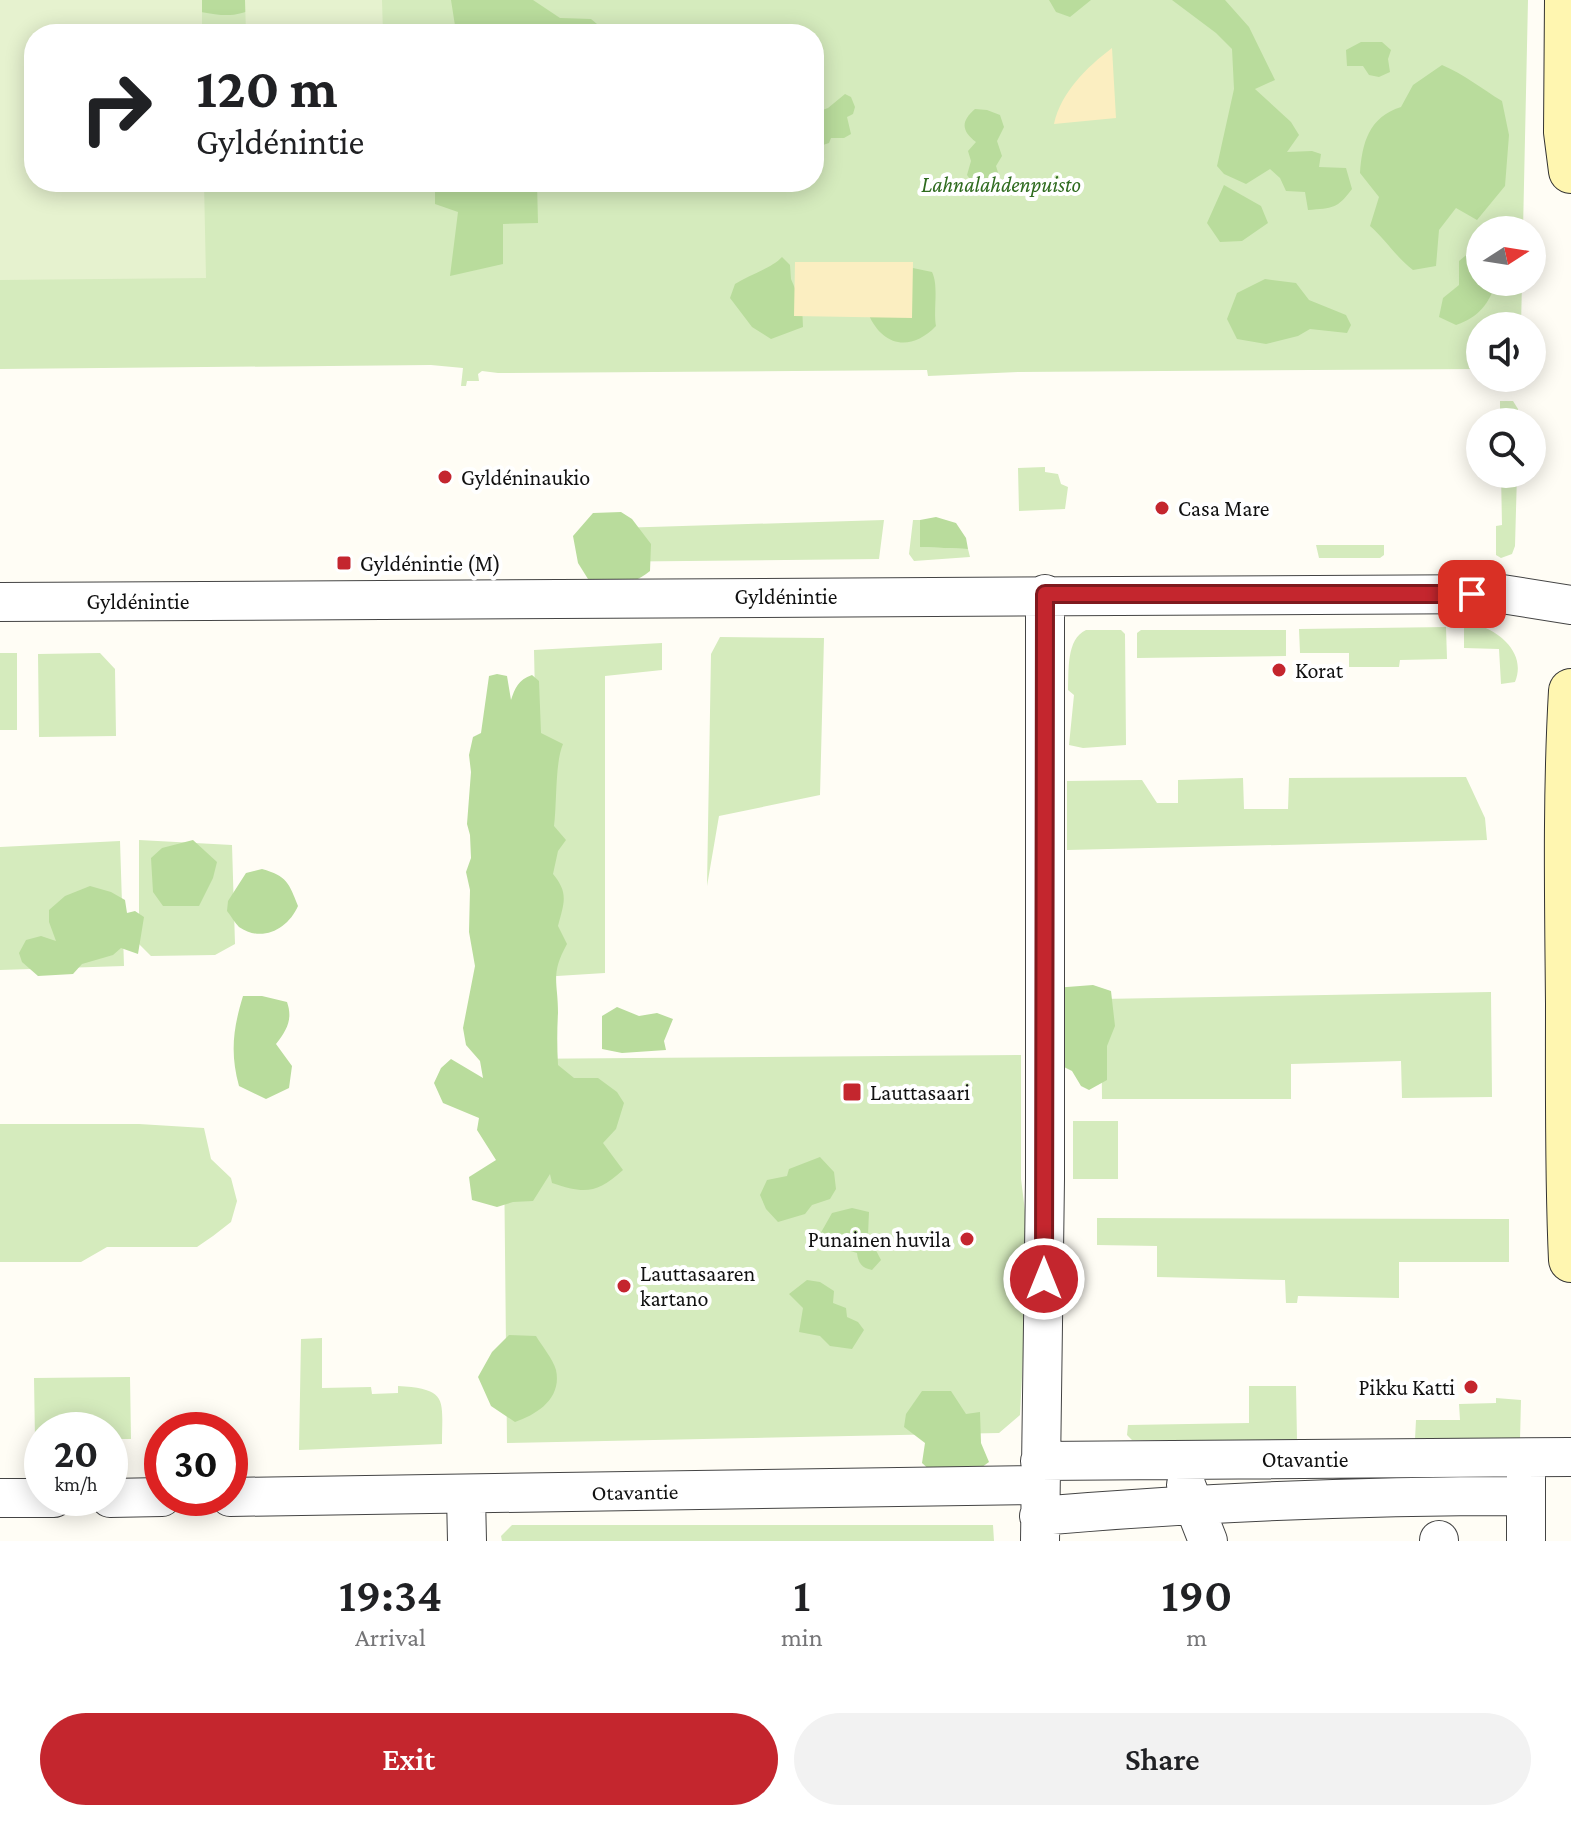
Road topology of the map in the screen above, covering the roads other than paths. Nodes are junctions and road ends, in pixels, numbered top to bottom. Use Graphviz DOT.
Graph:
graph roads {
  1 [pos="1567,0"];
  2 [pos="1571,171"];
  3 [pos="1045,594"];
  4 [pos="0,602"];
  5 [pos="1571,605"];
  6 [pos="1571,691"];
  7 [pos="1571,1260"];
  8 [pos="1571,1457"];
  9 [pos="1176,1460"];
  10 [pos="466,1495"];
  11 [pos="248,1497"];
  12 [pos="0,1498"];
  13 [pos="24,1498"];
  14 [pos="1192,1505"];
  15 [pos="1051,1506"];
  16 [pos="1438,1523"];
  17 [pos="467,1541"];
  18 [pos="1208,1541"];
  19 [pos="1526,1541"];
  1 -- 2 [label="main road"];
  3 -- 4 [label="street, Gyldénintie"];
  3 -- 5 [label="street, Gyldénintie"];
  3 -- 15 [label="street"];
  6 -- 7 [label="main road"];
  8 -- 9 [label="street, Otavantie"];
  9 -- 14 [label="street"];
  9 -- 15 [label="street, Otavantie"];
  10 -- 11 [label="street, Otavantie"];
  10 -- 15 [label="street, Otavantie"];
  10 -- 17 [label="street"];
  12 -- 13 [label="street"];
  14 -- 15 [label="street"];
  14 -- 16 [label="street"];
  14 -- 18 [label="street"];
  16 -- 19 [label="street"];
}
